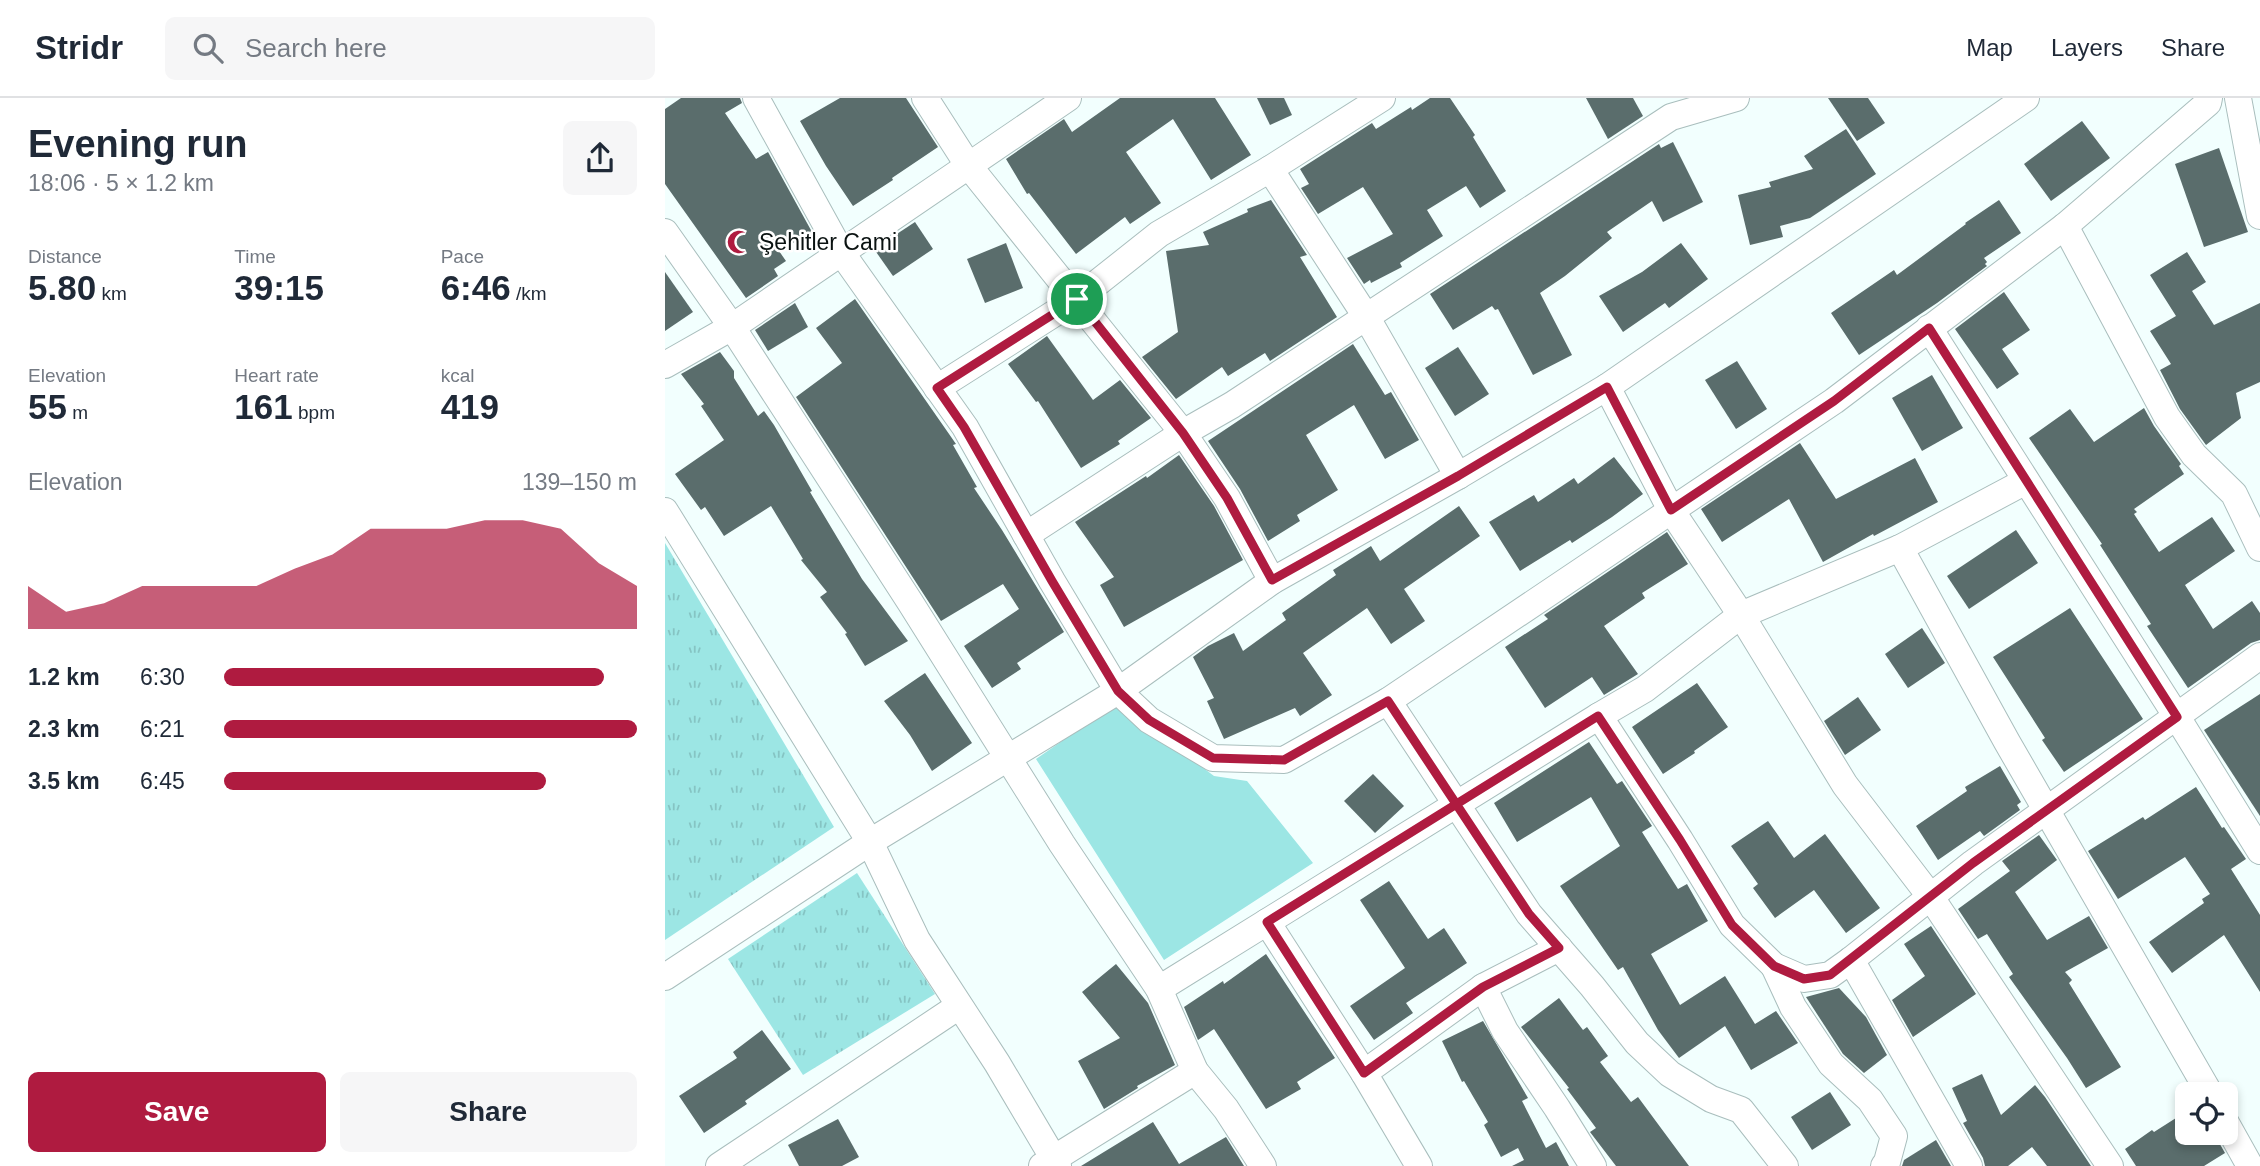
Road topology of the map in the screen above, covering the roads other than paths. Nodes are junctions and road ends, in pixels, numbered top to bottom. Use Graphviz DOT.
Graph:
graph roads {
  1 [pos="756,98"];
  2 [pos="925,98"];
  3 [pos="1067,98"];
  4 [pos="1381,98"];
  5 [pos="1736,98"];
  6 [pos="2026,98"];
  7 [pos="2209,98"];
  8 [pos="2247,116"];
  9 [pos="968,165"];
  10 [pos="1270,169"];
  11 [pos="2260,216"];
  12 [pos="2065,226"];
  13 [pos="665,232"];
  14 [pos="841,252"];
  15 [pos="1077,299"];
  16 [pos="1367,317"];
  17 [pos="732,327"];
  18 [pos="1929,328"];
  19 [pos="665,365"];
  20 [pos="1607,387"];
  21 [pos="937,388"];
  22 [pos="1183,433"];
  23 [pos="1458,476"];
  24 [pos="2026,481"];
  25 [pos="2234,494"];
  26 [pos="2260,504"];
  27 [pos="1671,510"];
  28 [pos="665,511"];
  29 [pos="1026,535"];
  30 [pos="1900,548"];
  31 [pos="2260,548"];
  32 [pos="1272,580"];
  33 [pos="1741,615"];
  34 [pos="2260,656"];
  35 [pos="1118,691"];
  36 [pos="1388,701"];
  37 [pos="1598,716"];
  38 [pos="2177,717"];
  39 [pos="1007,757"];
  40 [pos="1457,804"];
  41 [pos="2047,811"];
  42 [pos="870,842"];
  43 [pos="2260,851"];
  44 [pos="1930,896"];
  45 [pos="1267,922"];
  46 [pos="1559,948"];
  47 [pos="1851,960"];
  48 [pos="1774,966"];
  49 [pos="665,977"];
  50 [pos="1483,987"];
  51 [pos="1159,989"];
  52 [pos="959,1006"];
  53 [pos="1195,1071"];
  54 [pos="1364,1073"];
  55 [pos="2203,1082"];
  56 [pos="2238,1144"];
  57 [pos="1052,1164"];
  58 [pos="719,1166"];
  59 [pos="1263,1166"];
  60 [pos="1419,1166"];
  61 [pos="1593,1166"];
  62 [pos="1786,1166"];
  63 [pos="1884,1166"];
  64 [pos="1969,1166"];
  65 [pos="2110,1166"];
  66 [pos="2250,1166"];
  1 -- 14 [label="street"];
  2 -- 9 [label="street"];
  3 -- 9 [label="street"];
  4 -- 10 [label="street"];
  5 -- 16 [label="street"];
  6 -- 20 [label="street"];
  7 -- 12 [label="street"];
  8 -- 11 [label="street"];
  9 -- 14 [label="street"];
  9 -- 15 [label="street"];
  10 -- 15 [label="street"];
  10 -- 16 [label="street"];
  12 -- 18 [label="street"];
  12 -- 25 [label="street"];
  13 -- 17 [label="street"];
  14 -- 17 [label="street"];
  14 -- 21 [label="street"];
  15 -- 21 [label="street"];
  15 -- 22 [label="street"];
  16 -- 22 [label="street"];
  16 -- 23 [label="street"];
  17 -- 19 [label="street"];
  17 -- 39 [label="street"];
  18 -- 24 [label="street"];
  18 -- 27 [label="street"];
  20 -- 23 [label="street"];
  20 -- 27 [label="street"];
  21 -- 29 [label="street"];
  22 -- 29 [label="street"];
  22 -- 32 [label="street"];
  23 -- 32 [label="street"];
  24 -- 30 [label="street"];
  24 -- 38 [label="street"];
  25 -- 26 [label="street"];
  25 -- 31 [label="street"];
  27 -- 33 [label="street"];
  27 -- 36 [label="street"];
  28 -- 42 [label="street"];
  29 -- 35 [label="street"];
  30 -- 33 [label="street"];
  30 -- 41 [label="street"];
  32 -- 35 [label="street"];
  33 -- 37 [label="street"];
  33 -- 44 [label="street"];
  34 -- 38 [label="street"];
  35 -- 36 [label="street"];
  35 -- 39 [label="street"];
  36 -- 40 [label="street"];
  37 -- 40 [label="street"];
  37 -- 48 [label="street"];
  38 -- 41 [label="street"];
  38 -- 43 [label="street"];
  39 -- 42 [label="street"];
  39 -- 51 [label="street"];
  40 -- 45 [label="street"];
  40 -- 46 [label="street"];
  41 -- 44 [label="street"];
  41 -- 55 [label="street"];
  42 -- 49 [label="street"];
  42 -- 52 [label="street"];
  44 -- 47 [label="street"];
  44 -- 65 [label="street"];
  45 -- 51 [label="street"];
  45 -- 54 [label="street"];
  46 -- 50 [label="street"];
  46 -- 62 [label="street"];
  47 -- 48 [label="street"];
  47 -- 64 [label="street"];
  48 -- 63 [label="street"];
  50 -- 54 [label="street"];
  50 -- 61 [label="street"];
  51 -- 53 [label="street"];
  52 -- 57 [label="street"];
  52 -- 58 [label="street"];
  53 -- 57 [label="street"];
  53 -- 59 [label="street"];
  54 -- 60 [label="street"];
  56 -- 66 [label="street"];
}
